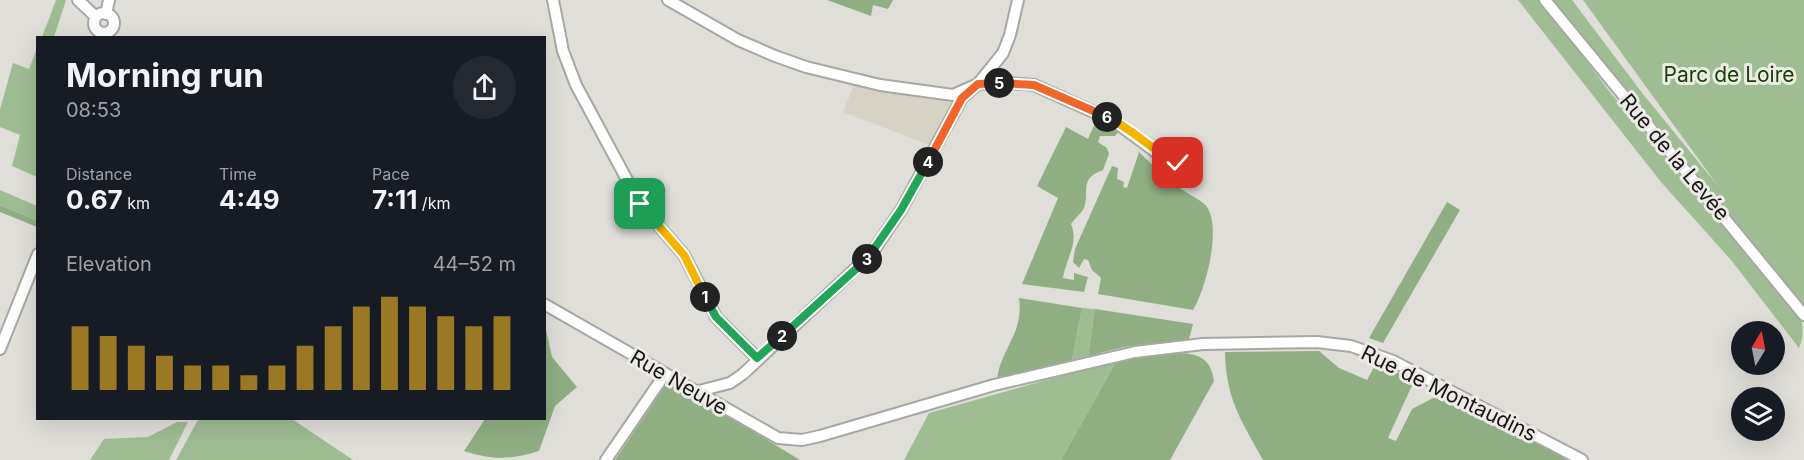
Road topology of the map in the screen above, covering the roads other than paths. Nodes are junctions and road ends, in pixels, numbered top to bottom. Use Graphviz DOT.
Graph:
graph roads {
  1 [pos="78,0"];
  2 [pos="109,0"];
  3 [pos="554,0"];
  4 [pos="668,0"];
  5 [pos="1018,0"];
  6 [pos="1545,0"];
  7 [pos="101,15"];
  8 [pos="110,35"];
  9 [pos="978,84"];
  10 [pos="1178,163"];
  11 [pos="36,259"];
  12 [pos="546,305"];
  13 [pos="1804,315"];
  14 [pos="0,349"];
  15 [pos="757,358"];
  16 [pos="665,374"];
  17 [pos="699,391"];
  18 [pos="820,436"];
  19 [pos="606,460"];
  20 [pos="1582,460"];
  1 -- 7 [label="street"];
  2 -- 7 [label="street"];
  3 -- 15 [label="street"];
  4 -- 9 [label="street"];
  5 -- 9 [label="street"];
  6 -- 13 [label="street, Rue de la Levée"];
  7 -- 8 [label="street"];
  7 -- 8 [label="street"];
  9 -- 10 [label="street"];
  9 -- 15 [label="street"];
  11 -- 14 [label="street"];
  12 -- 16 [label="street, Rue Neuve"];
  15 -- 17 [label="street"];
  16 -- 17 [label="street, Rue Neuve"];
  16 -- 19 [label="street"];
  17 -- 18 [label="street, Rue Neuve"];
  18 -- 20 [label="street, Rue de Montaudins"];
}
